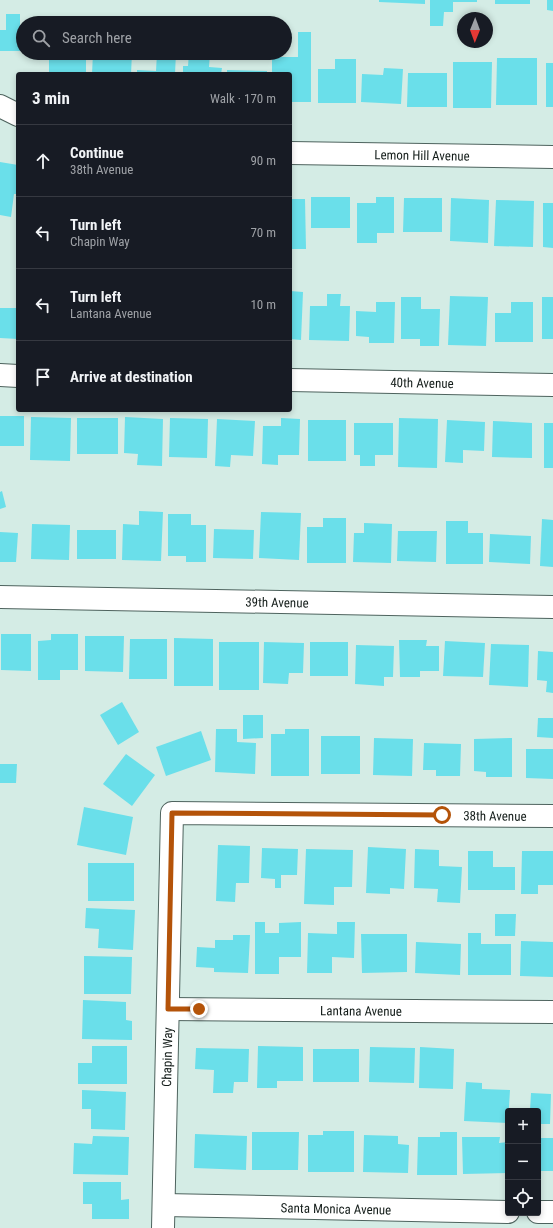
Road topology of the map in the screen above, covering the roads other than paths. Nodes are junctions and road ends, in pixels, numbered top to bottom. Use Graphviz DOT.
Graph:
graph roads {
  1 [pos="0,106"];
  2 [pos="16,114"];
  3 [pos="292,153"];
  4 [pos="553,157"];
  5 [pos="0,375"];
  6 [pos="16,376"];
  7 [pos="292,380"];
  8 [pos="553,385"];
  9 [pos="0,597"];
  10 [pos="553,608"];
  11 [pos="172,813"];
  12 [pos="553,816"];
  13 [pos="168,1009"];
  14 [pos="553,1012"];
  15 [pos="164,1205"];
  16 [pos="505,1212"];
  17 [pos="541,1212"];
  18 [pos="553,1212"];
  19 [pos="163,1228"];
  1 -- 2 [label="street"];
  3 -- 4 [label="street, Lemon Hill Avenue"];
  5 -- 6 [label="street"];
  7 -- 8 [label="street, 40th Avenue"];
  9 -- 10 [label="street, 39th Avenue"];
  11 -- 12 [label="street, 38th Avenue"];
  11 -- 13 [label="street, Chapin Way"];
  13 -- 14 [label="street, Lantana Avenue"];
  13 -- 15 [label="street, Chapin Way"];
  15 -- 16 [label="street, Santa Monica Avenue"];
  15 -- 19 [label="street, Chapin Way"];
  17 -- 18 [label="street"];
}
